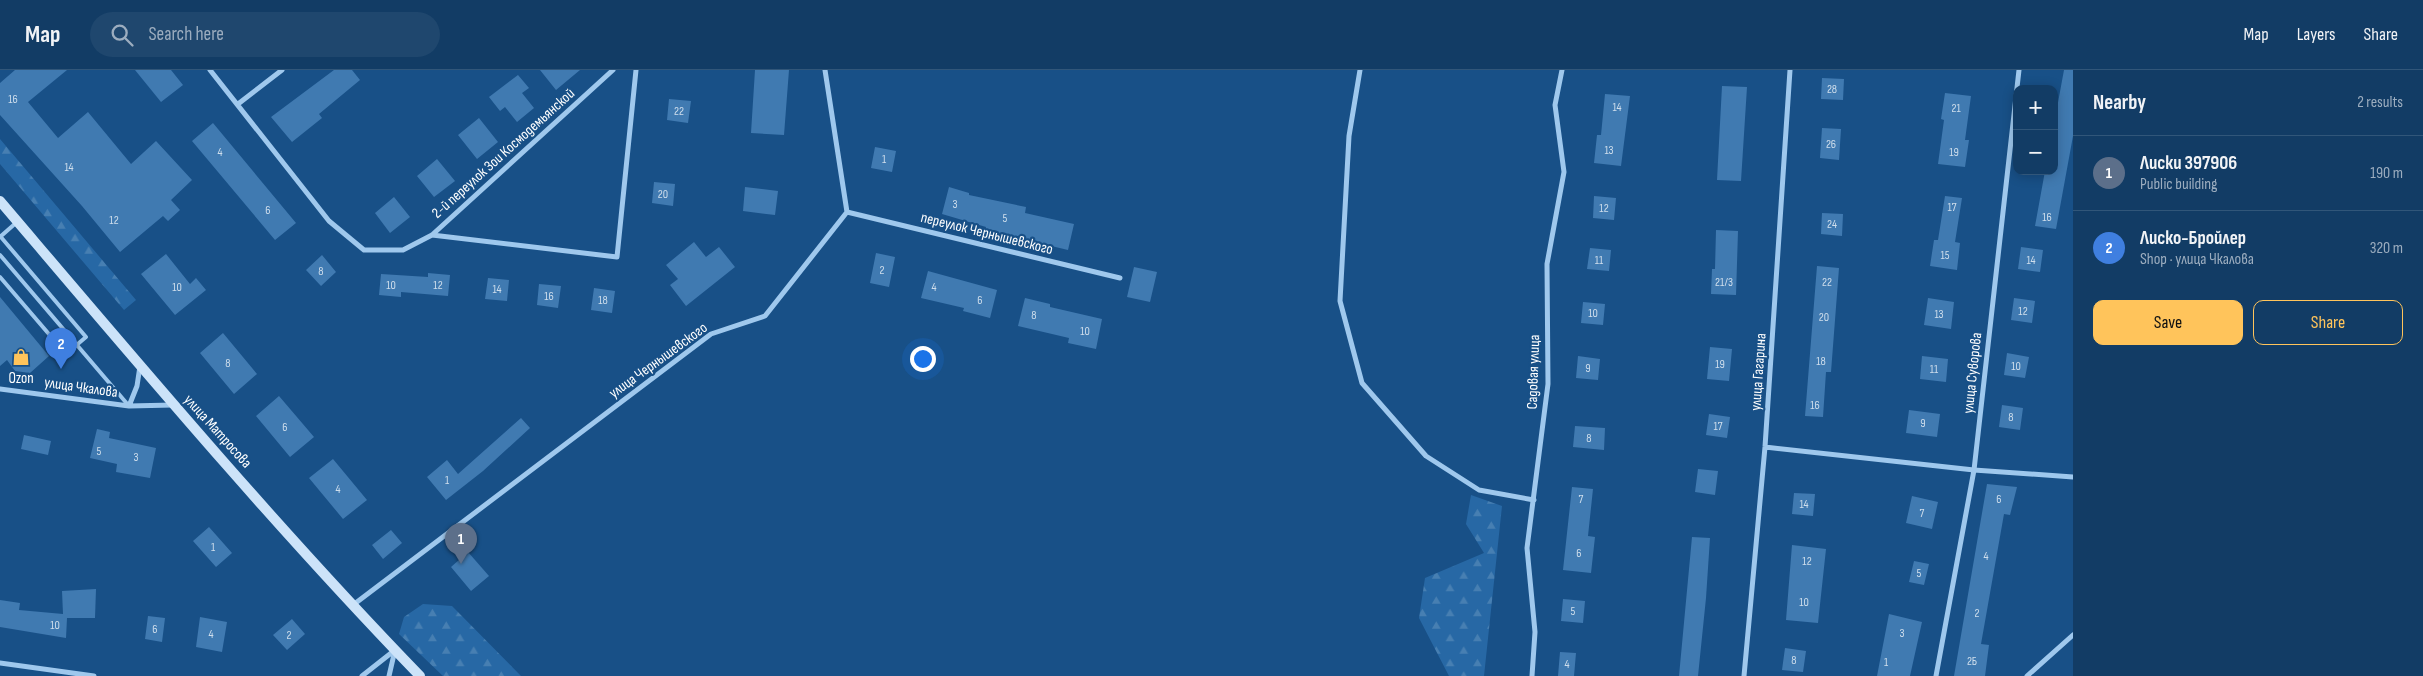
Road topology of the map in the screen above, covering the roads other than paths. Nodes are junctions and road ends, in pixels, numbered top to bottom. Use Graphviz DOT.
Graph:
graph roads {
  1 [pos="210,70"];
  2 [pos="282,70"];
  3 [pos="613,70"];
  4 [pos="636,70"];
  5 [pos="825,70"];
  6 [pos="1360,70"];
  7 [pos="1562,70"];
  8 [pos="1790,70"];
  9 [pos="2019,70"];
  10 [pos="238,104"];
  11 [pos="0,201"];
  12 [pos="847,212"];
  13 [pos="17,221"];
  14 [pos="432,235"];
  15 [pos="0,236"];
  16 [pos="0,255"];
  17 [pos="0,278"];
  18 [pos="1120,278"];
  19 [pos="77,344"];
  20 [pos="140,365"];
  21 [pos="0,389"];
  22 [pos="174,405"];
  23 [pos="129,406"];
  24 [pos="1765,447"];
  25 [pos="1974,470"];
  26 [pos="2073,477"];
  27 [pos="1534,500"];
  28 [pos="353,606"];
  29 [pos="2073,635"];
  30 [pos="395,650"];
  31 [pos="0,663"];
  32 [pos="94,676"];
  33 [pos="362,676"];
  34 [pos="390,676"];
  35 [pos="420,676"];
  36 [pos="1532,676"];
  37 [pos="1744,676"];
  38 [pos="1936,676"];
  39 [pos="2028,676"];
  1 -- 10 [label="street, 2-й переулок Зои Космодемьянской"];
  2 -- 10 [label="street"];
  3 -- 14 [label="street, 2-й переулок Зои Космодемьянской"];
  4 -- 14 [label="street, 2-й переулок Зои Космодемьянской"];
  5 -- 12 [label="street"];
  6 -- 27 [label="street"];
  7 -- 27 [label="street, Садовая улица"];
  8 -- 24 [label="street, улица Гагарина"];
  9 -- 25 [label="street, улица Суворова"];
  10 -- 14 [label="street, 2-й переулок Зои Космодемьянской"];
  11 -- 13 [label="main road, улица Матросова"];
  12 -- 18 [label="street, переулок Чернышевского"];
  12 -- 28 [label="street, улица Чернышевского"];
  13 -- 15 [label="lane"];
  13 -- 20 [label="main road, улица Матросова"];
  15 -- 19 [label="lane"];
  16 -- 19 [label="lane"];
  17 -- 19 [label="lane"];
  19 -- 23 [label="lane"];
  20 -- 22 [label="main road, улица Матросова"];
  20 -- 23 [label="street, улица Чкалова"];
  21 -- 23 [label="street, улица Чкалова"];
  22 -- 23 [label="street, улица Чкалова"];
  22 -- 28 [label="main road, улица Матросова"];
  24 -- 25 [label="street"];
  24 -- 37 [label="street, улица Гагарина"];
  25 -- 26 [label="street"];
  25 -- 38 [label="street, улица Суворова"];
  27 -- 36 [label="street, Садовая улица"];
  28 -- 30 [label="main road, улица Матросова"];
  29 -- 39 [label="street"];
  30 -- 33 [label="street"];
  30 -- 34 [label="street"];
  30 -- 35 [label="main road, улица Матросова"];
  31 -- 32 [label="street"];
}
